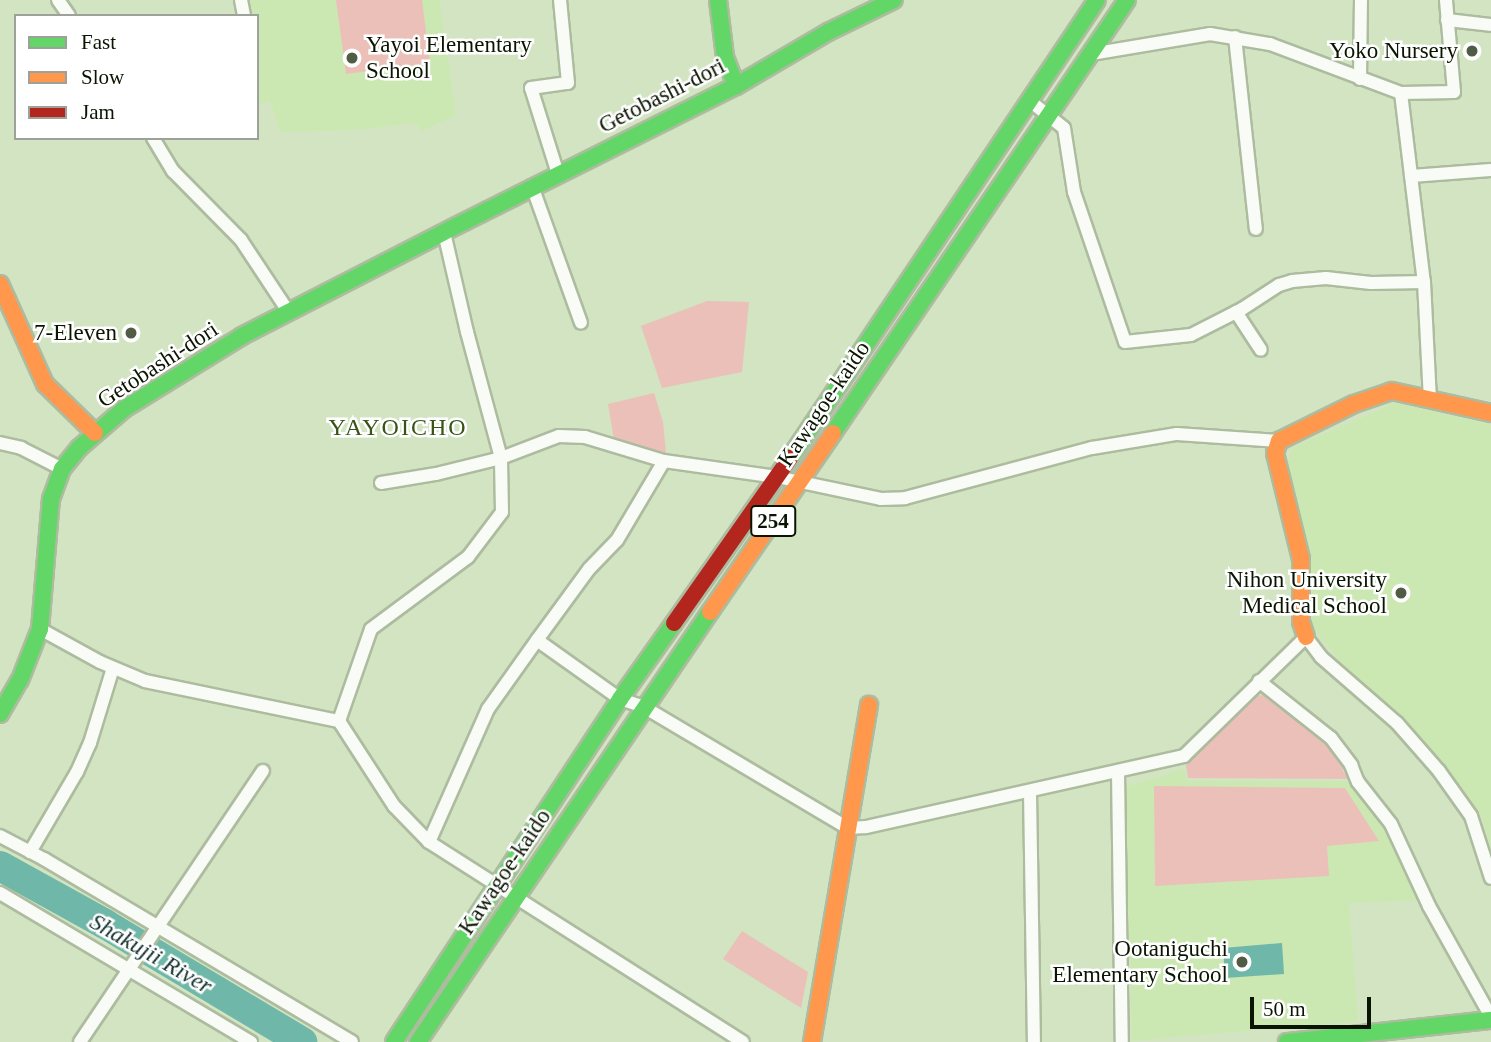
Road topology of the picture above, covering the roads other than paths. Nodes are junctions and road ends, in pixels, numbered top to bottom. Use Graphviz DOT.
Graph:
graph roads {
  1 [pos="561,0"];
  2 [pos="718,0"];
  3 [pos="894,0"];
  4 [pos="1097,0"];
  5 [pos="1127,0"];
  6 [pos="1361,0"];
  7 [pos="1446,0"];
  8 [pos="1447,20"];
  9 [pos="1491,25"];
  10 [pos="1235,37"];
  11 [pos="1091,54"];
  12 [pos="1360,79"];
  13 [pos="736,86"];
  14 [pos="1401,93"];
  15 [pos="1030,101"];
  16 [pos="1048,115"];
  17 [pos="154,140"];
  18 [pos="1491,170"];
  19 [pos="558,174"];
  20 [pos="1411,176"];
  21 [pos="532,186"];
  22 [pos="1256,229"];
  23 [pos="446,231"];
  24 [pos="1424,282"];
  25 [pos="0,284"];
  26 [pos="288,311"];
  27 [pos="1236,312"];
  28 [pos="580,323"];
  29 [pos="1261,350"];
  30 [pos="1430,399"];
  31 [pos="1491,413"];
  32 [pos="95,433"];
  33 [pos="1279,441"];
  34 [pos="0,443"];
  35 [pos="501,457"];
  36 [pos="664,461"];
  37 [pos="62,469"];
  38 [pos="777,477"];
  39 [pos="800,481"];
  40 [pos="381,483"];
  41 [pos="40,629"];
  42 [pos="1306,637"];
  43 [pos="537,640"];
  44 [pos="113,667"];
  45 [pos="1259,681"];
  46 [pos="620,699"];
  47 [pos="869,705"];
  48 [pos="644,707"];
  49 [pos="0,714"];
  50 [pos="339,721"];
  51 [pos="263,771"];
  52 [pos="1118,772"];
  53 [pos="1030,792"];
  54 [pos="848,828"];
  55 [pos="0,836"];
  56 [pos="429,842"];
  57 [pos="30,852"];
  58 [pos="1491,878"];
  59 [pos="499,886"];
  60 [pos="0,893"];
  61 [pos="515,896"];
  62 [pos="157,926"];
  63 [pos="128,969"];
  64 [pos="1491,1019"];
  65 [pos="1410,1036"];
  66 [pos="80,1042"];
  67 [pos="251,1042"];
  68 [pos="352,1042"];
  69 [pos="394,1042"];
  70 [pos="418,1042"];
  71 [pos="743,1042"];
  72 [pos="812,1042"];
  73 [pos="1034,1042"];
  74 [pos="1122,1042"];
  75 [pos="1287,1042"];
  1 -- 19 [label="street"];
  2 -- 13 [label="main road"];
  3 -- 13 [label="main road, Getobashi-dori"];
  4 -- 15 [label="main road, Kawagoe-kaido / 254"];
  5 -- 11 [label="main road, Kawagoe-kaido / 254"];
  6 -- 12 [label="street"];
  7 -- 8 [label="street"];
  8 -- 9 [label="street"];
  8 -- 14 [label="street"];
  10 -- 11 [label="street"];
  10 -- 12 [label="street"];
  10 -- 22 [label="street"];
  11 -- 16 [label="main road, Kawagoe-kaido / 254"];
  12 -- 14 [label="street"];
  13 -- 19 [label="main road, Getobashi-dori"];
  14 -- 20 [label="street"];
  15 -- 16 [label="street"];
  15 -- 38 [label="main road, Kawagoe-kaido / 254"];
  16 -- 27 [label="street"];
  16 -- 39 [label="main road, Kawagoe-kaido / 254"];
  17 -- 26 [label="street"];
  18 -- 20 [label="street"];
  19 -- 21 [label="main road, Getobashi-dori"];
  20 -- 24 [label="street"];
  21 -- 23 [label="main road, Getobashi-dori"];
  21 -- 28 [label="street"];
  23 -- 26 [label="main road, Getobashi-dori"];
  23 -- 35 [label="street"];
  24 -- 27 [label="street"];
  24 -- 30 [label="street"];
  25 -- 32 [label="main road"];
  26 -- 32 [label="main road, Getobashi-dori"];
  27 -- 29 [label="street"];
  30 -- 31 [label="main road"];
  30 -- 33 [label="main road"];
  32 -- 37 [label="main road, Getobashi-dori"];
  33 -- 39 [label="street"];
  33 -- 42 [label="main road"];
  34 -- 37 [label="street"];
  35 -- 36 [label="street"];
  35 -- 40 [label="street"];
  35 -- 50 [label="street"];
  36 -- 38 [label="street"];
  36 -- 43 [label="street"];
  37 -- 41 [label="main road, Getobashi-dori"];
  38 -- 39 [label="street"];
  38 -- 46 [label="main road, Kawagoe-kaido / 254"];
  39 -- 48 [label="main road, Kawagoe-kaido / 254"];
  41 -- 44 [label="street"];
  41 -- 49 [label="main road, Getobashi-dori"];
  42 -- 45 [label="street"];
  42 -- 58 [label="street"];
  43 -- 46 [label="street"];
  43 -- 56 [label="street"];
  44 -- 50 [label="street"];
  44 -- 57 [label="street"];
  45 -- 52 [label="street"];
  45 -- 64 [label="street"];
  46 -- 48 [label="street"];
  46 -- 59 [label="main road, Kawagoe-kaido / 254"];
  47 -- 54 [label="main road"];
  48 -- 54 [label="street"];
  48 -- 61 [label="main road, Kawagoe-kaido / 254"];
  50 -- 56 [label="street"];
  51 -- 62 [label="street"];
  52 -- 53 [label="street"];
  52 -- 74 [label="street"];
  53 -- 54 [label="street"];
  53 -- 73 [label="street"];
  54 -- 72 [label="main road"];
  55 -- 57 [label="street"];
  56 -- 59 [label="street"];
  57 -- 62 [label="street"];
  59 -- 61 [label="street"];
  59 -- 69 [label="main road, Kawagoe-kaido / 254"];
  60 -- 63 [label="street"];
  61 -- 70 [label="main road, Kawagoe-kaido / 254"];
  61 -- 71 [label="street"];
  62 -- 63 [label="street"];
  62 -- 68 [label="street"];
  63 -- 66 [label="street"];
  63 -- 67 [label="street"];
  64 -- 65 [label="main road"];
  65 -- 75 [label="main road"];
}
